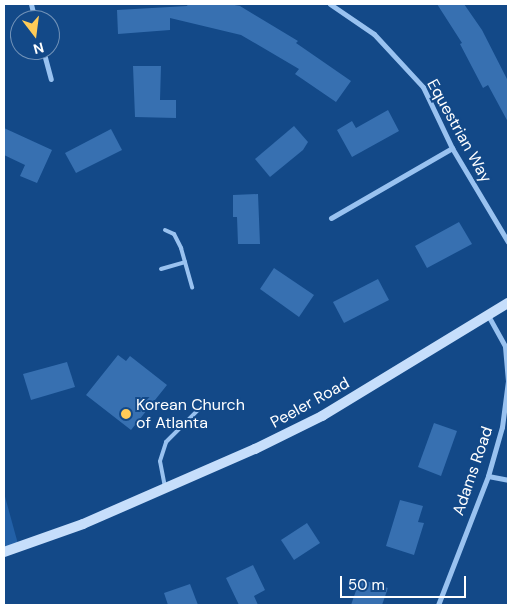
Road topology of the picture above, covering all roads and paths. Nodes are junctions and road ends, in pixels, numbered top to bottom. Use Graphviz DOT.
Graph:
graph roads {
  1 [pos="330,4"];
  2 [pos="46,60"];
  3 [pos="51,79"];
  4 [pos="452,148"];
  5 [pos="331,218"];
  6 [pos="165,230"];
  7 [pos="508,242"];
  8 [pos="185,262"];
  9 [pos="161,269"];
  10 [pos="192,287"];
  11 [pos="508,303"];
  12 [pos="488,315"];
  13 [pos="205,404"];
  14 [pos="488,476"];
  15 [pos="508,480"];
  16 [pos="165,489"];
  17 [pos="4,552"];
  18 [pos="438,605"];
  1 -- 4 [label="street, Equestrian Way"];
  2 -- 3 [label="street"];
  4 -- 5 [label="street"];
  4 -- 7 [label="street, Equestrian Way"];
  6 -- 8 [label="lane"];
  8 -- 9 [label="lane"];
  8 -- 10 [label="lane"];
  11 -- 12 [label="street, Peeler Road"];
  12 -- 14 [label="street, Adams Road"];
  12 -- 16 [label="street, Peeler Road"];
  13 -- 16 [label="lane"];
  14 -- 15 [label="street"];
  14 -- 18 [label="street, Adams Road"];
  16 -- 17 [label="street, Peeler Road"];
}
